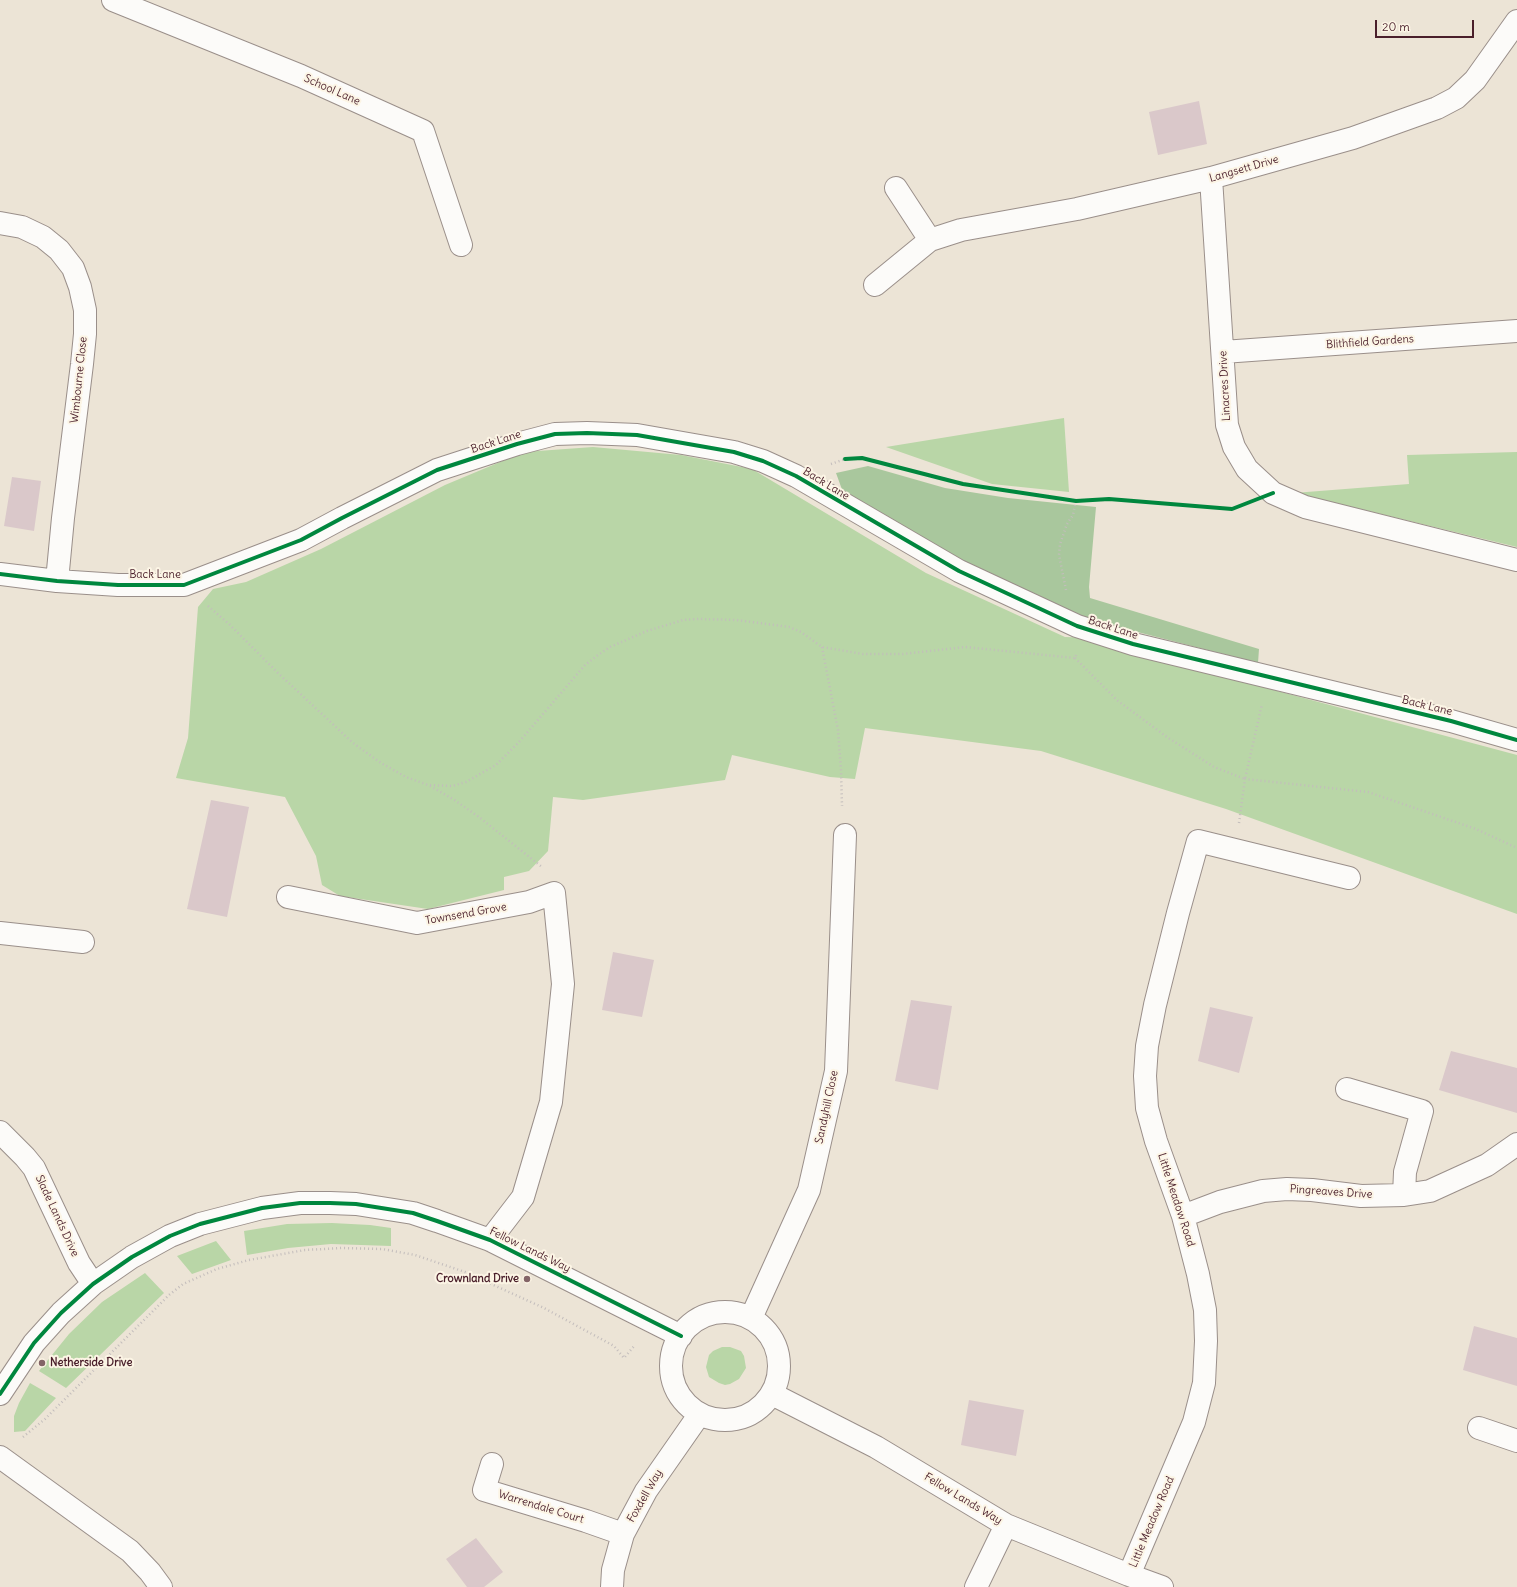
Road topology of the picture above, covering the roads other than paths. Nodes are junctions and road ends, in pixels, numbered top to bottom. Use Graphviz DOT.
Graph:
graph roads {
  1 [pos="124,2"];
  2 [pos="1517,21"];
  3 [pos="1211,178"];
  4 [pos="896,188"];
  5 [pos="0,223"];
  6 [pos="930,240"];
  7 [pos="461,246"];
  8 [pos="875,285"];
  9 [pos="1517,331"];
  10 [pos="1223,352"];
  11 [pos="1517,560"];
  12 [pos="0,574"];
  13 [pos="57,581"];
  14 [pos="1517,740"];
  15 [pos="845,835"];
  16 [pos="1349,878"];
  17 [pos="288,898"];
  18 [pos="0,933"];
  19 [pos="83,942"];
  20 [pos="1347,1089"];
  21 [pos="0,1132"];
  22 [pos="1517,1144"];
  23 [pos="1404,1195"];
  24 [pos="1183,1216"];
  25 [pos="490,1240"];
  26 [pos="93,1284"];
  27 [pos="751,1318"];
  28 [pos="681,1336"];
  29 [pos="0,1394"];
  30 [pos="772,1394"];
  31 [pos="699,1415"];
  32 [pos="1479,1428"];
  33 [pos="1517,1441"];
  34 [pos="0,1457"];
  35 [pos="492,1464"];
  36 [pos="1006,1525"];
  37 [pos="623,1534"];
  38 [pos="1129,1576"];
  39 [pos="161,1587"];
  40 [pos="612,1587"];
  41 [pos="976,1587"];
  42 [pos="1162,1587"];
  1 -- 7 [label="street, School Lane"];
  2 -- 3 [label="street, Langsett Drive"];
  3 -- 6 [label="street, Langsett Drive"];
  3 -- 10 [label="street, Linacres Drive"];
  4 -- 6 [label="street"];
  5 -- 13 [label="street, Wimbourne Close"];
  6 -- 8 [label="street, Langsett Drive"];
  9 -- 10 [label="street, Blithfield Gardens"];
  10 -- 11 [label="street, Linacres Drive"];
  12 -- 13 [label="street, Back Lane"];
  13 -- 14 [label="street, Back Lane"];
  15 -- 27 [label="street, Sandyhill Close"];
  16 -- 24 [label="street, Little Meadow Road"];
  17 -- 25 [label="street, Townsend Grove"];
  18 -- 19 [label="street"];
  20 -- 23 [label="street"];
  21 -- 26 [label="street, Slade Lands Drive"];
  22 -- 23 [label="street, Pingreaves Drive"];
  23 -- 24 [label="street, Pingreaves Drive"];
  24 -- 38 [label="street, Little Meadow Road"];
  25 -- 26 [label="street, Fellow Lands Way"];
  25 -- 28 [label="street, Fellow Lands Way"];
  26 -- 29 [label="street, Fellow Lands Way"];
  27 -- 28 [label="street"];
  27 -- 30 [label="street"];
  28 -- 31 [label="street"];
  30 -- 31 [label="street"];
  30 -- 36 [label="street, Fellow Lands Way"];
  31 -- 37 [label="street, Foxdell Way"];
  32 -- 33 [label="street"];
  34 -- 39 [label="street"];
  35 -- 37 [label="street, Warrendale Court"];
  36 -- 38 [label="street, Fellow Lands Way"];
  36 -- 41 [label="street"];
  37 -- 40 [label="street, Foxdell Way"];
  38 -- 42 [label="street, Fellow Lands Way"];
}
